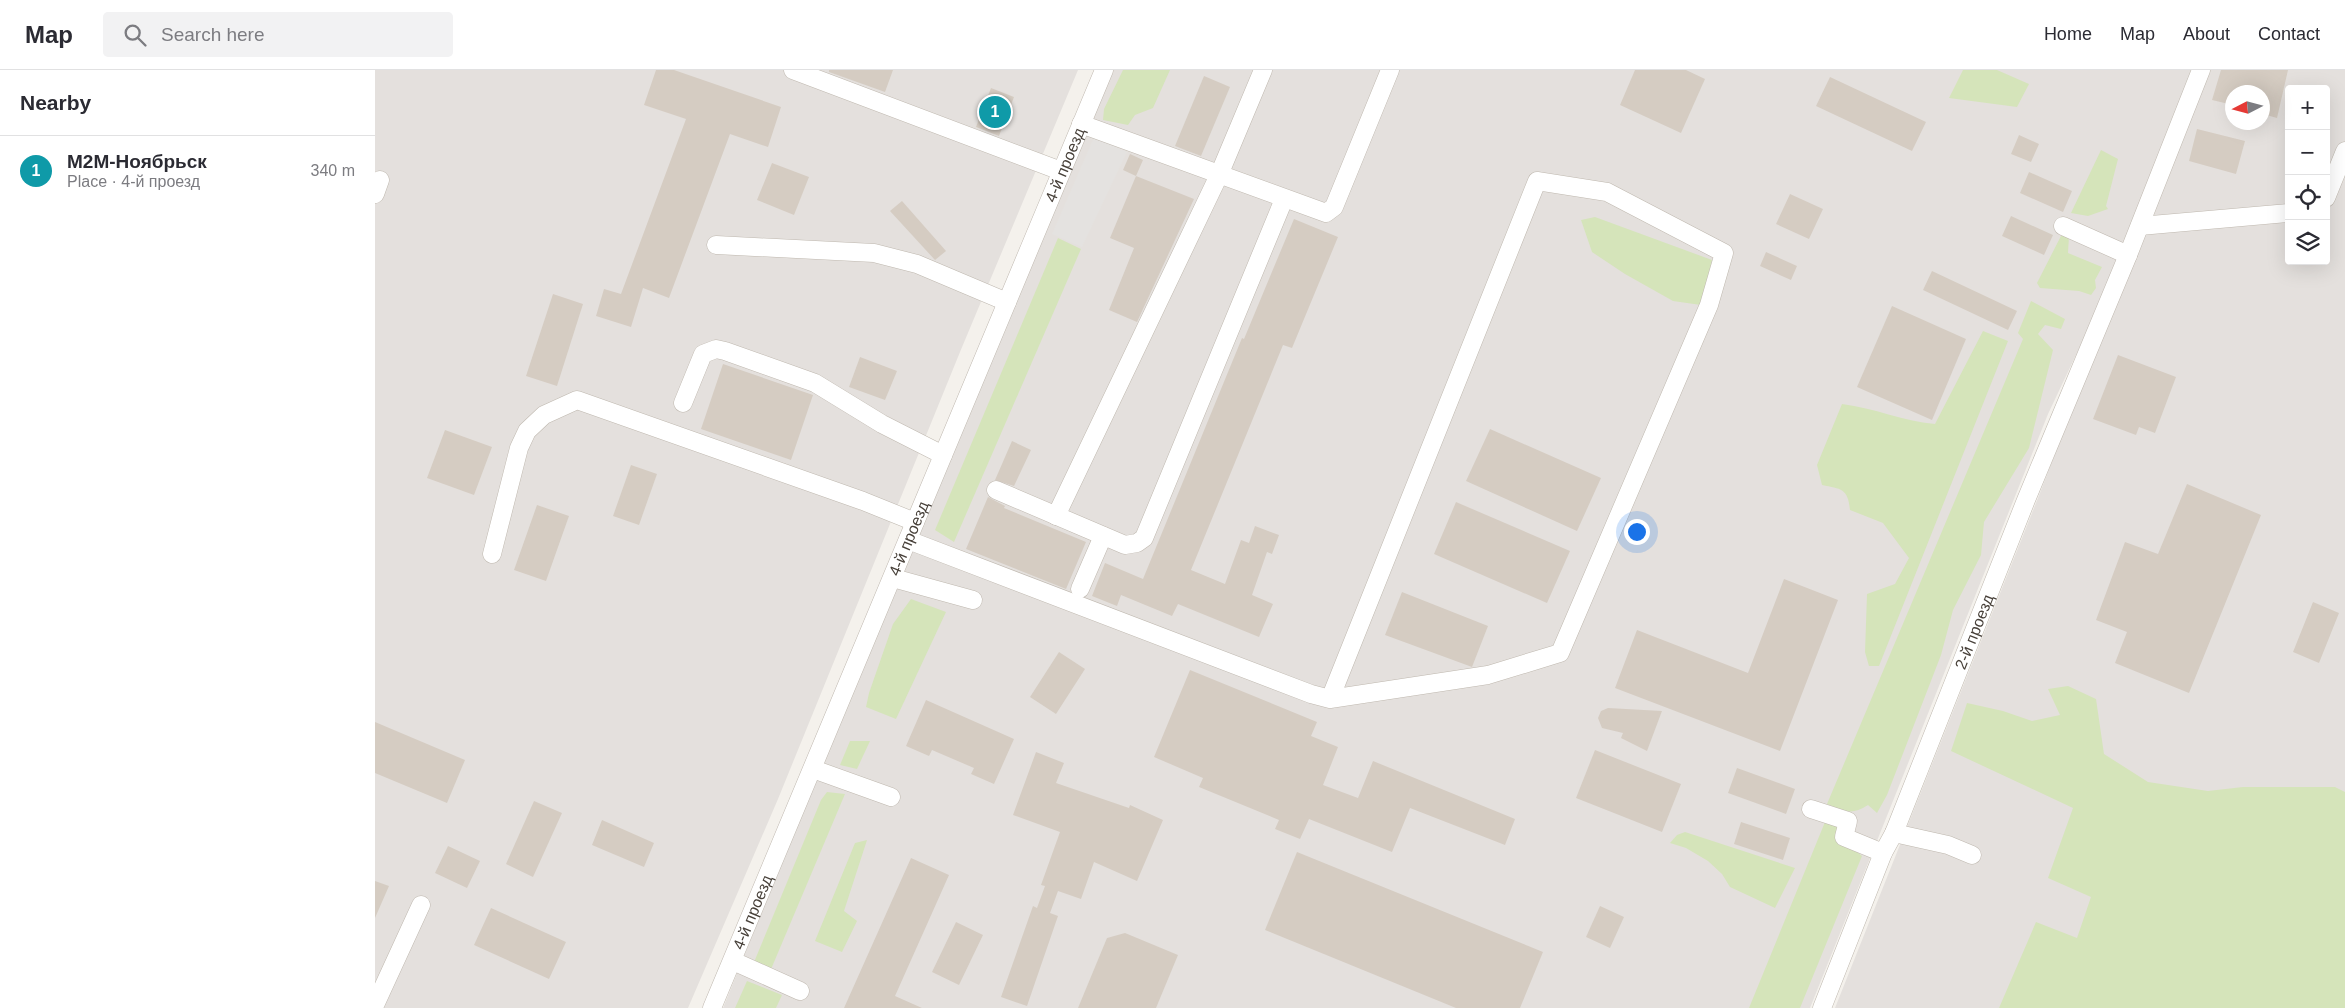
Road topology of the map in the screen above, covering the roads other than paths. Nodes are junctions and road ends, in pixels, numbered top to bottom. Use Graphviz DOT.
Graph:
graph roads {
  1 [pos="793,70"];
  2 [pos="1104,70"];
  3 [pos="1263,70"];
  4 [pos="1390,70"];
  5 [pos="2201,70"];
  6 [pos="1081,124"];
  7 [pos="2345,151"];
  8 [pos="1061,171"];
  9 [pos="1219,175"];
  10 [pos="2330,188"];
  11 [pos="1285,199"];
  12 [pos="2285,212"];
  13 [pos="2063,226"];
  14 [pos="2139,226"];
  15 [pos="716,246"];
  16 [pos="2128,255"];
  17 [pos="1007,302"];
  18 [pos="683,403"];
  19 [pos="943,455"];
  20 [pos="996,490"];
  21 [pos="1056,516"];
  22 [pos="915,522"];
  23 [pos="1103,536"];
  24 [pos="908,540"];
  25 [pos="492,554"];
  26 [pos="893,578"];
  27 [pos="1080,589"];
  28 [pos="973,600"];
  29 [pos="1330,699"];
  30 [pos="813,769"];
  31 [pos="891,797"];
  32 [pos="1811,808"];
  33 [pos="1894,833"];
  34 [pos="1883,853"];
  35 [pos="1972,855"];
  36 [pos="421,905"];
  37 [pos="733,961"];
  38 [pos="800,991"];
  39 [pos="375,1005"];
  40 [pos="712,1008"];
  41 [pos="1822,1008"];
  1 -- 8 [label="street"];
  2 -- 6 [label="street, 4-й проезд"];
  3 -- 9 [label="street"];
  4 -- 11 [label="street"];
  5 -- 14 [label="street, 2-й проезд"];
  6 -- 8 [label="street, 4-й проезд"];
  6 -- 9 [label="street"];
  7 -- 10 [label="street"];
  8 -- 17 [label="street, 4-й проезд"];
  9 -- 11 [label="street"];
  9 -- 21 [label="street"];
  11 -- 23 [label="street"];
  12 -- 14 [label="street"];
  13 -- 16 [label="street"];
  14 -- 16 [label="street, 2-й проезд"];
  15 -- 17 [label="street"];
  16 -- 33 [label="street, 2-й проезд"];
  17 -- 19 [label="street, 4-й проезд"];
  18 -- 19 [label="street"];
  19 -- 22 [label="street, 4-й проезд"];
  20 -- 21 [label="street"];
  21 -- 23 [label="street"];
  22 -- 24 [label="street, 4-й проезд"];
  22 -- 25 [label="street"];
  23 -- 27 [label="street"];
  24 -- 26 [label="street, 4-й проезд"];
  24 -- 29 [label="street"];
  26 -- 28 [label="street"];
  26 -- 30 [label="street, 4-й проезд"];
  29 -- 29 [label="street"];
  30 -- 31 [label="street"];
  30 -- 37 [label="street, 4-й проезд"];
  32 -- 34 [label="street"];
  33 -- 34 [label="street, 2-й проезд"];
  33 -- 35 [label="street"];
  34 -- 41 [label="street, 2-й проезд"];
  36 -- 39 [label="street"];
  37 -- 38 [label="street"];
  37 -- 40 [label="street, 4-й проезд"];
}
